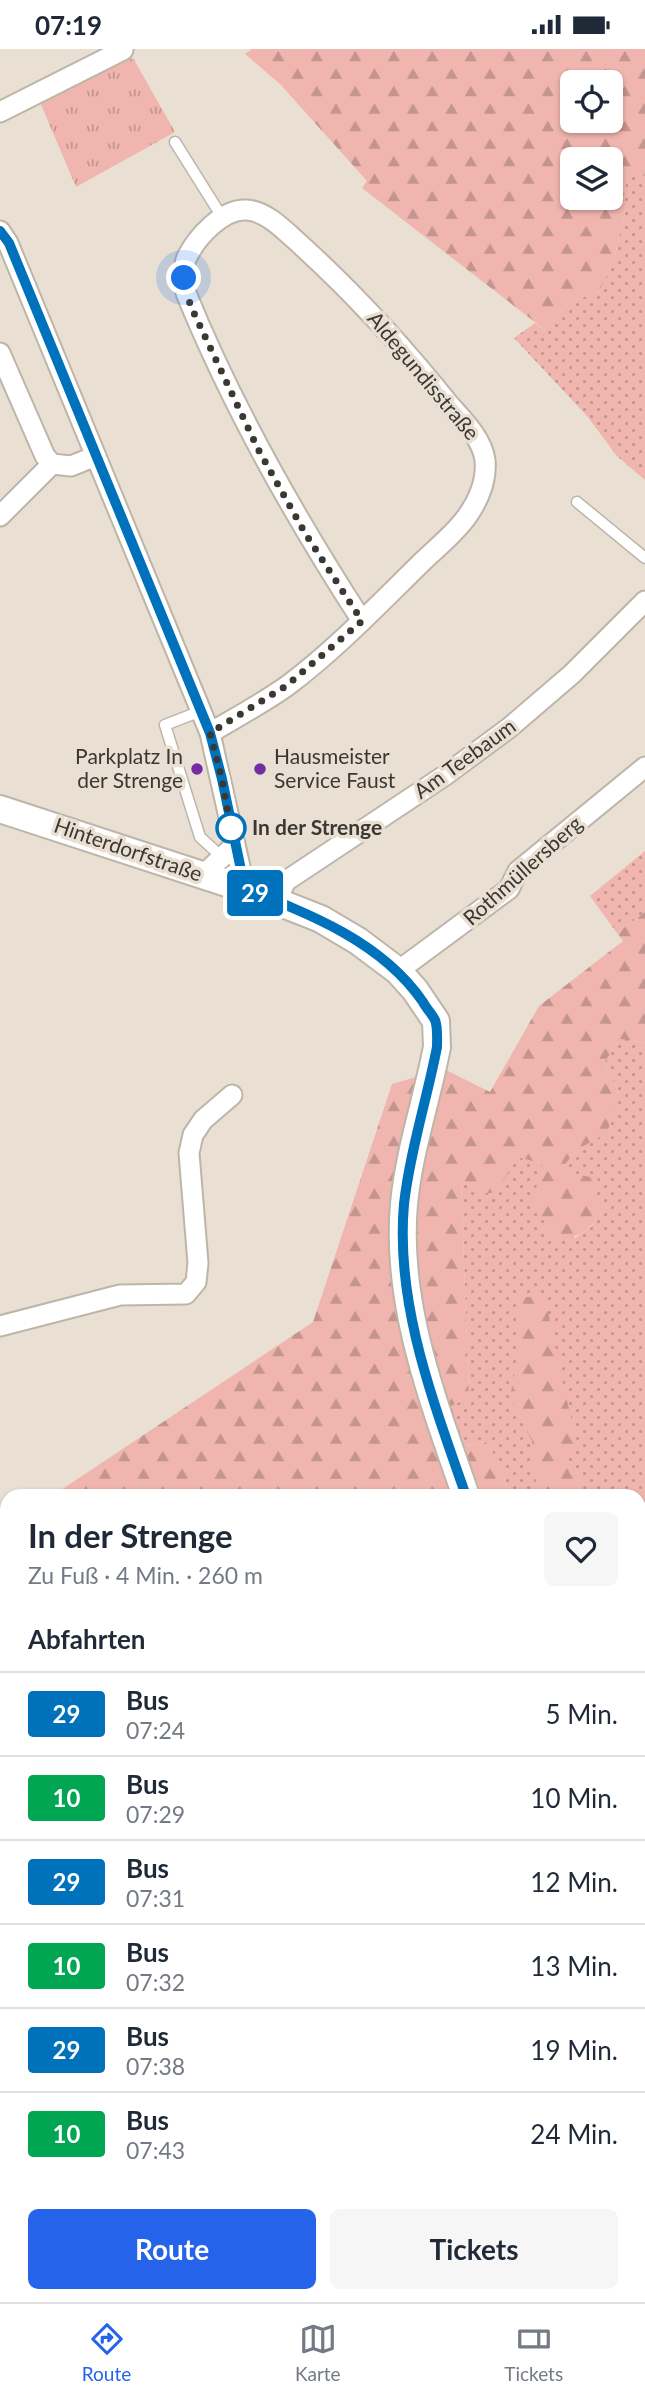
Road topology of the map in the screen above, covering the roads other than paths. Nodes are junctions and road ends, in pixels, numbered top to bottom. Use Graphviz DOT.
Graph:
graph roads {
  1 [pos="123,50"];
  2 [pos="0,112"];
  3 [pos="175,142"];
  4 [pos="222,217"];
  5 [pos="0,232"];
  6 [pos="2,364"];
  7 [pos="96,456"];
  8 [pos="52,464"];
  9 [pos="577,502"];
  10 [pos="0,516"];
  11 [pos="645,558"];
  12 [pos="645,601"];
  13 [pos="362,621"];
  14 [pos="201,711"];
  15 [pos="210,733"];
  16 [pos="645,767"];
  17 [pos="0,809"];
  18 [pos="231,853"];
  19 [pos="202,876"];
  20 [pos="245,889"];
  21 [pos="276,901"];
  22 [pos="398,971"];
  23 [pos="232,1095"];
  24 [pos="0,1326"];
  25 [pos="464,1489"];
  1 -- 2 [label="street"];
  3 -- 4 [label="lane"];
  4 -- 13 [label="street"];
  4 -- 13 [label="street, Aldegundisstraße"];
  5 -- 7 [label="street"];
  6 -- 8 [label="street"];
  7 -- 8 [label="street"];
  7 -- 14 [label="street"];
  8 -- 10 [label="street"];
  9 -- 11 [label="lane"];
  12 -- 21 [label="street, Am Teebaum"];
  13 -- 15 [label="street, Aldegundisstraße"];
  14 -- 15 [label="street"];
  14 -- 18 [label="lane"];
  15 -- 18 [label="street"];
  16 -- 22 [label="street, Rothmüllersberg"];
  17 -- 19 [label="street, Hinterdorfstraße"];
  18 -- 19 [label="street"];
  18 -- 20 [label="street"];
  19 -- 20 [label="street, Hinterdorfstraße"];
  20 -- 21 [label="street, Hinterdorfstraße"];
  21 -- 22 [label="street, Hinterdorfstraße"];
  22 -- 25 [label="street, Hinterdorfstraße"];
  23 -- 24 [label="street"];
}
